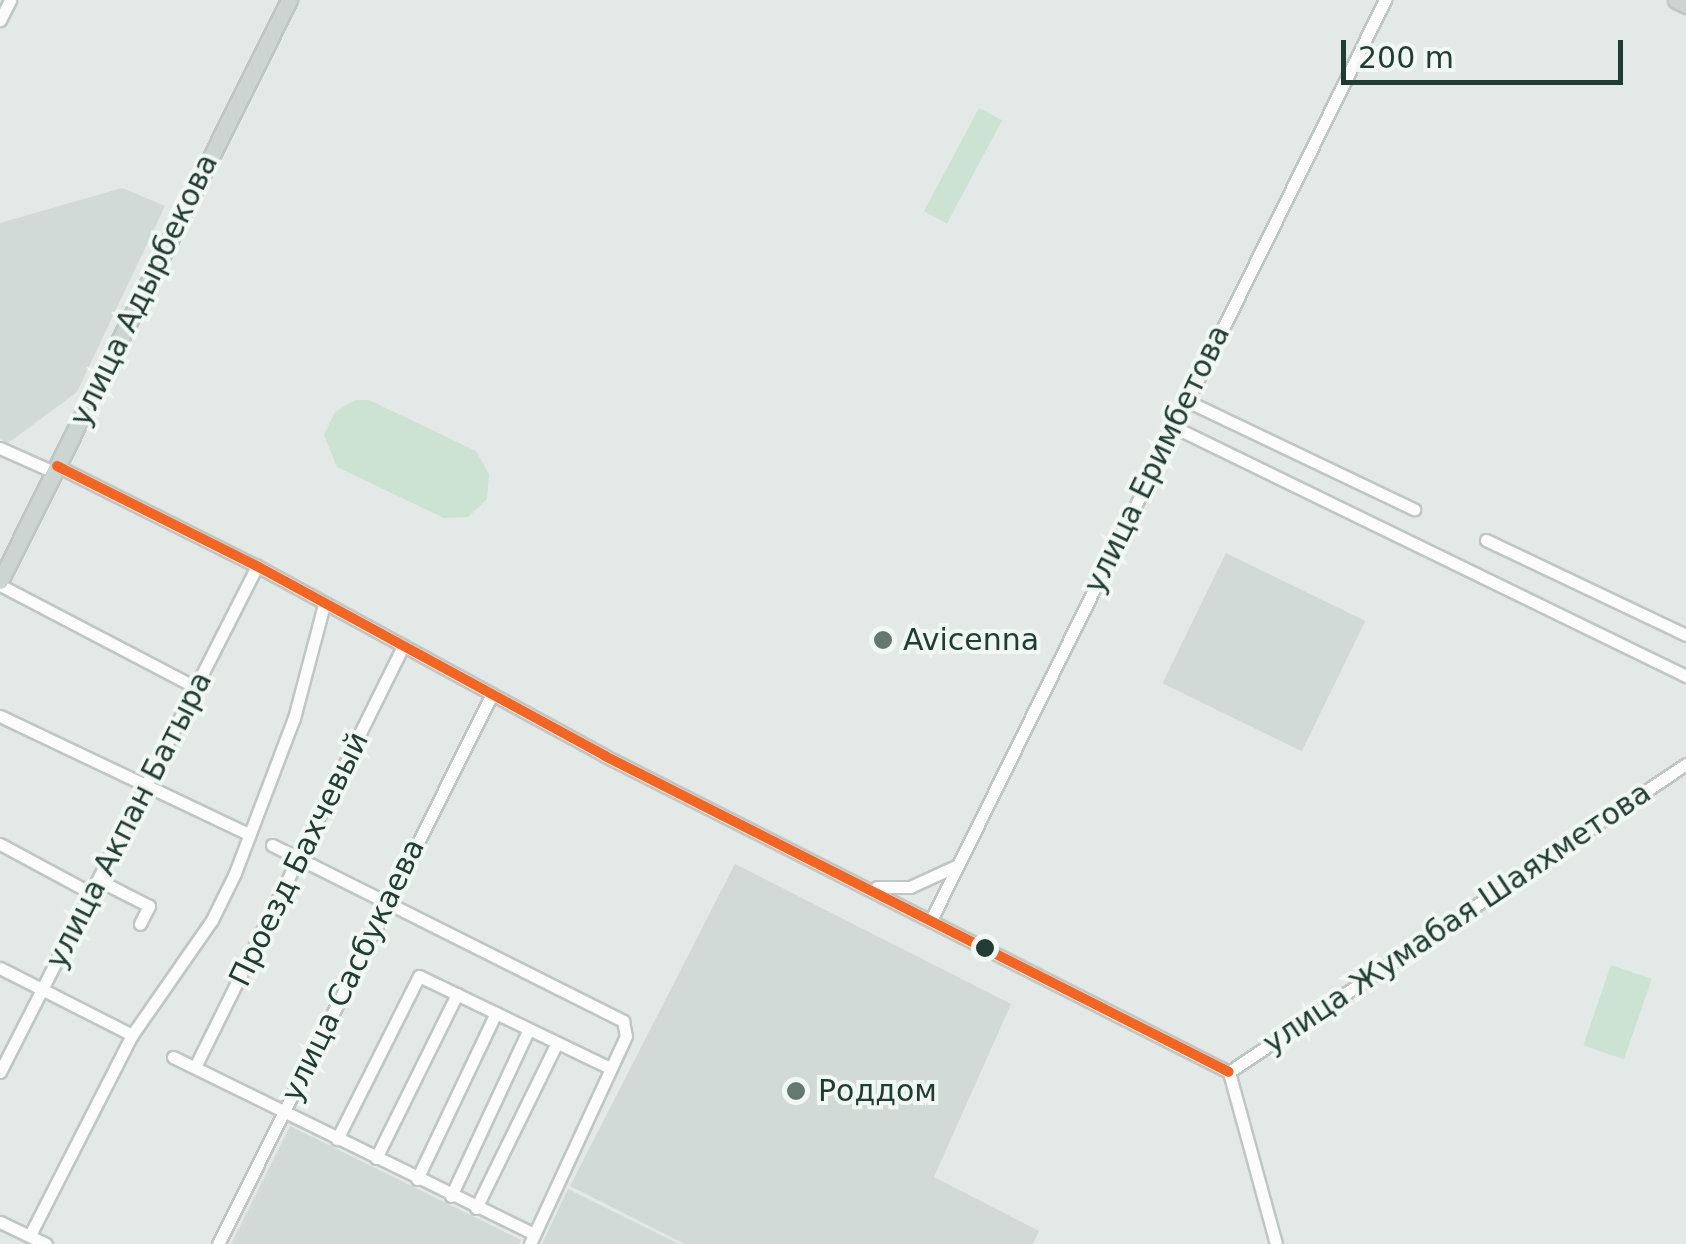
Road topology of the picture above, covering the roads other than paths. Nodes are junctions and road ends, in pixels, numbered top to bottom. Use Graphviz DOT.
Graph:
graph roads {
  1 [pos="10,0"];
  2 [pos="289,0"];
  3 [pos="1385,0"];
  4 [pos="1676,0"];
  5 [pos="1686,5"];
  6 [pos="0,20"];
  7 [pos="1186,400"];
  8 [pos="1172,426"];
  9 [pos="0,448"];
  10 [pos="56,469"];
  11 [pos="1414,509"];
  12 [pos="1486,540"];
  13 [pos="257,566"];
  14 [pos="0,583"];
  15 [pos="324,608"];
  16 [pos="1686,634"];
  17 [pos="402,649"];
  18 [pos="1686,676"];
  19 [pos="197,688"];
  20 [pos="491,696"];
  21 [pos="0,716"];
  22 [pos="1686,764"];
  23 [pos="149,786"];
  24 [pos="246,834"];
  25 [pos="0,844"];
  26 [pos="272,845"];
  27 [pos="298,859"];
  28 [pos="958,865"];
  29 [pos="100,881"];
  30 [pos="863,885"];
  31 [pos="93,894"];
  32 [pos="384,902"];
  33 [pos="932,918"];
  34 [pos="140,924"];
  35 [pos="0,968"];
  36 [pos="43,989"];
  37 [pos="457,994"];
  38 [pos="496,1014"];
  39 [pos="530,1029"];
  40 [pos="132,1035"];
  41 [pos="557,1043"];
  42 [pos="173,1057"];
  43 [pos="195,1067"];
  44 [pos="610,1068"];
  45 [pos="0,1072"];
  46 [pos="1229,1072"];
  47 [pos="284,1112"];
  48 [pos="337,1139"];
  49 [pos="376,1158"];
  50 [pos="416,1178"];
  51 [pos="451,1196"];
  52 [pos="476,1208"];
  53 [pos="0,1222"];
  54 [pos="30,1235"];
  55 [pos="532,1239"];
  56 [pos="46,1244"];
  57 [pos="218,1244"];
  58 [pos="1276,1244"];
  1 -- 6 [label="street"];
  2 -- 10 [label="main road, улица Адырбекова"];
  3 -- 7 [label="street, улица Еримбетова"];
  4 -- 5 [label="main road"];
  7 -- 8 [label="street, улица Еримбетова"];
  7 -- 11 [label="street"];
  8 -- 18 [label="street"];
  8 -- 28 [label="street, улица Еримбетова"];
  9 -- 10 [label="street"];
  10 -- 13 [label="street"];
  10 -- 14 [label="main road, улица Адырбекова"];
  12 -- 16 [label="street"];
  13 -- 15 [label="street"];
  13 -- 19 [label="street, улица Акпан Батыра"];
  14 -- 19 [label="street"];
  15 -- 17 [label="street"];
  15 -- 24 [label="street"];
  17 -- 20 [label="street"];
  17 -- 27 [label="street, Проезд Бахчевый"];
  19 -- 23 [label="street, улица Акпан Батыра"];
  20 -- 30 [label="street"];
  20 -- 32 [label="street, улица Сасбукаева"];
  21 -- 23 [label="street"];
  22 -- 46 [label="street, улица Жумабая Шаяхметова"];
  23 -- 24 [label="street"];
  23 -- 29 [label="street, улица Акпан Батыра"];
  24 -- 40 [label="street"];
  25 -- 31 [label="street"];
  26 -- 27 [label="street"];
  27 -- 32 [label="street"];
  27 -- 43 [label="street, Проезд Бахчевый"];
  28 -- 30 [label="street"];
  28 -- 33 [label="street, улица Еримбетова"];
  29 -- 31 [label="street, улица Акпан Батыра"];
  29 -- 34 [label="street"];
  30 -- 33 [label="street"];
  31 -- 36 [label="street, улица Акпан Батыра"];
  32 -- 44 [label="street"];
  32 -- 47 [label="street, улица Сасбукаева"];
  33 -- 46 [label="street"];
  35 -- 36 [label="street"];
  36 -- 40 [label="street"];
  36 -- 45 [label="street, улица Акпан Батыра"];
  37 -- 38 [label="street"];
  37 -- 48 [label="street"];
  37 -- 49 [label="street"];
  38 -- 39 [label="street"];
  38 -- 50 [label="street"];
  39 -- 41 [label="street"];
  39 -- 51 [label="street"];
  40 -- 54 [label="street"];
  41 -- 44 [label="street"];
  41 -- 52 [label="street"];
  42 -- 43 [label="street"];
  43 -- 47 [label="street"];
  44 -- 55 [label="street"];
  46 -- 58 [label="street"];
  47 -- 48 [label="street"];
  47 -- 57 [label="street, улица Сасбукаева"];
  48 -- 49 [label="street"];
  49 -- 50 [label="street"];
  50 -- 51 [label="street"];
  51 -- 52 [label="street"];
  52 -- 55 [label="street"];
  53 -- 54 [label="street"];
  54 -- 56 [label="street"];
}
